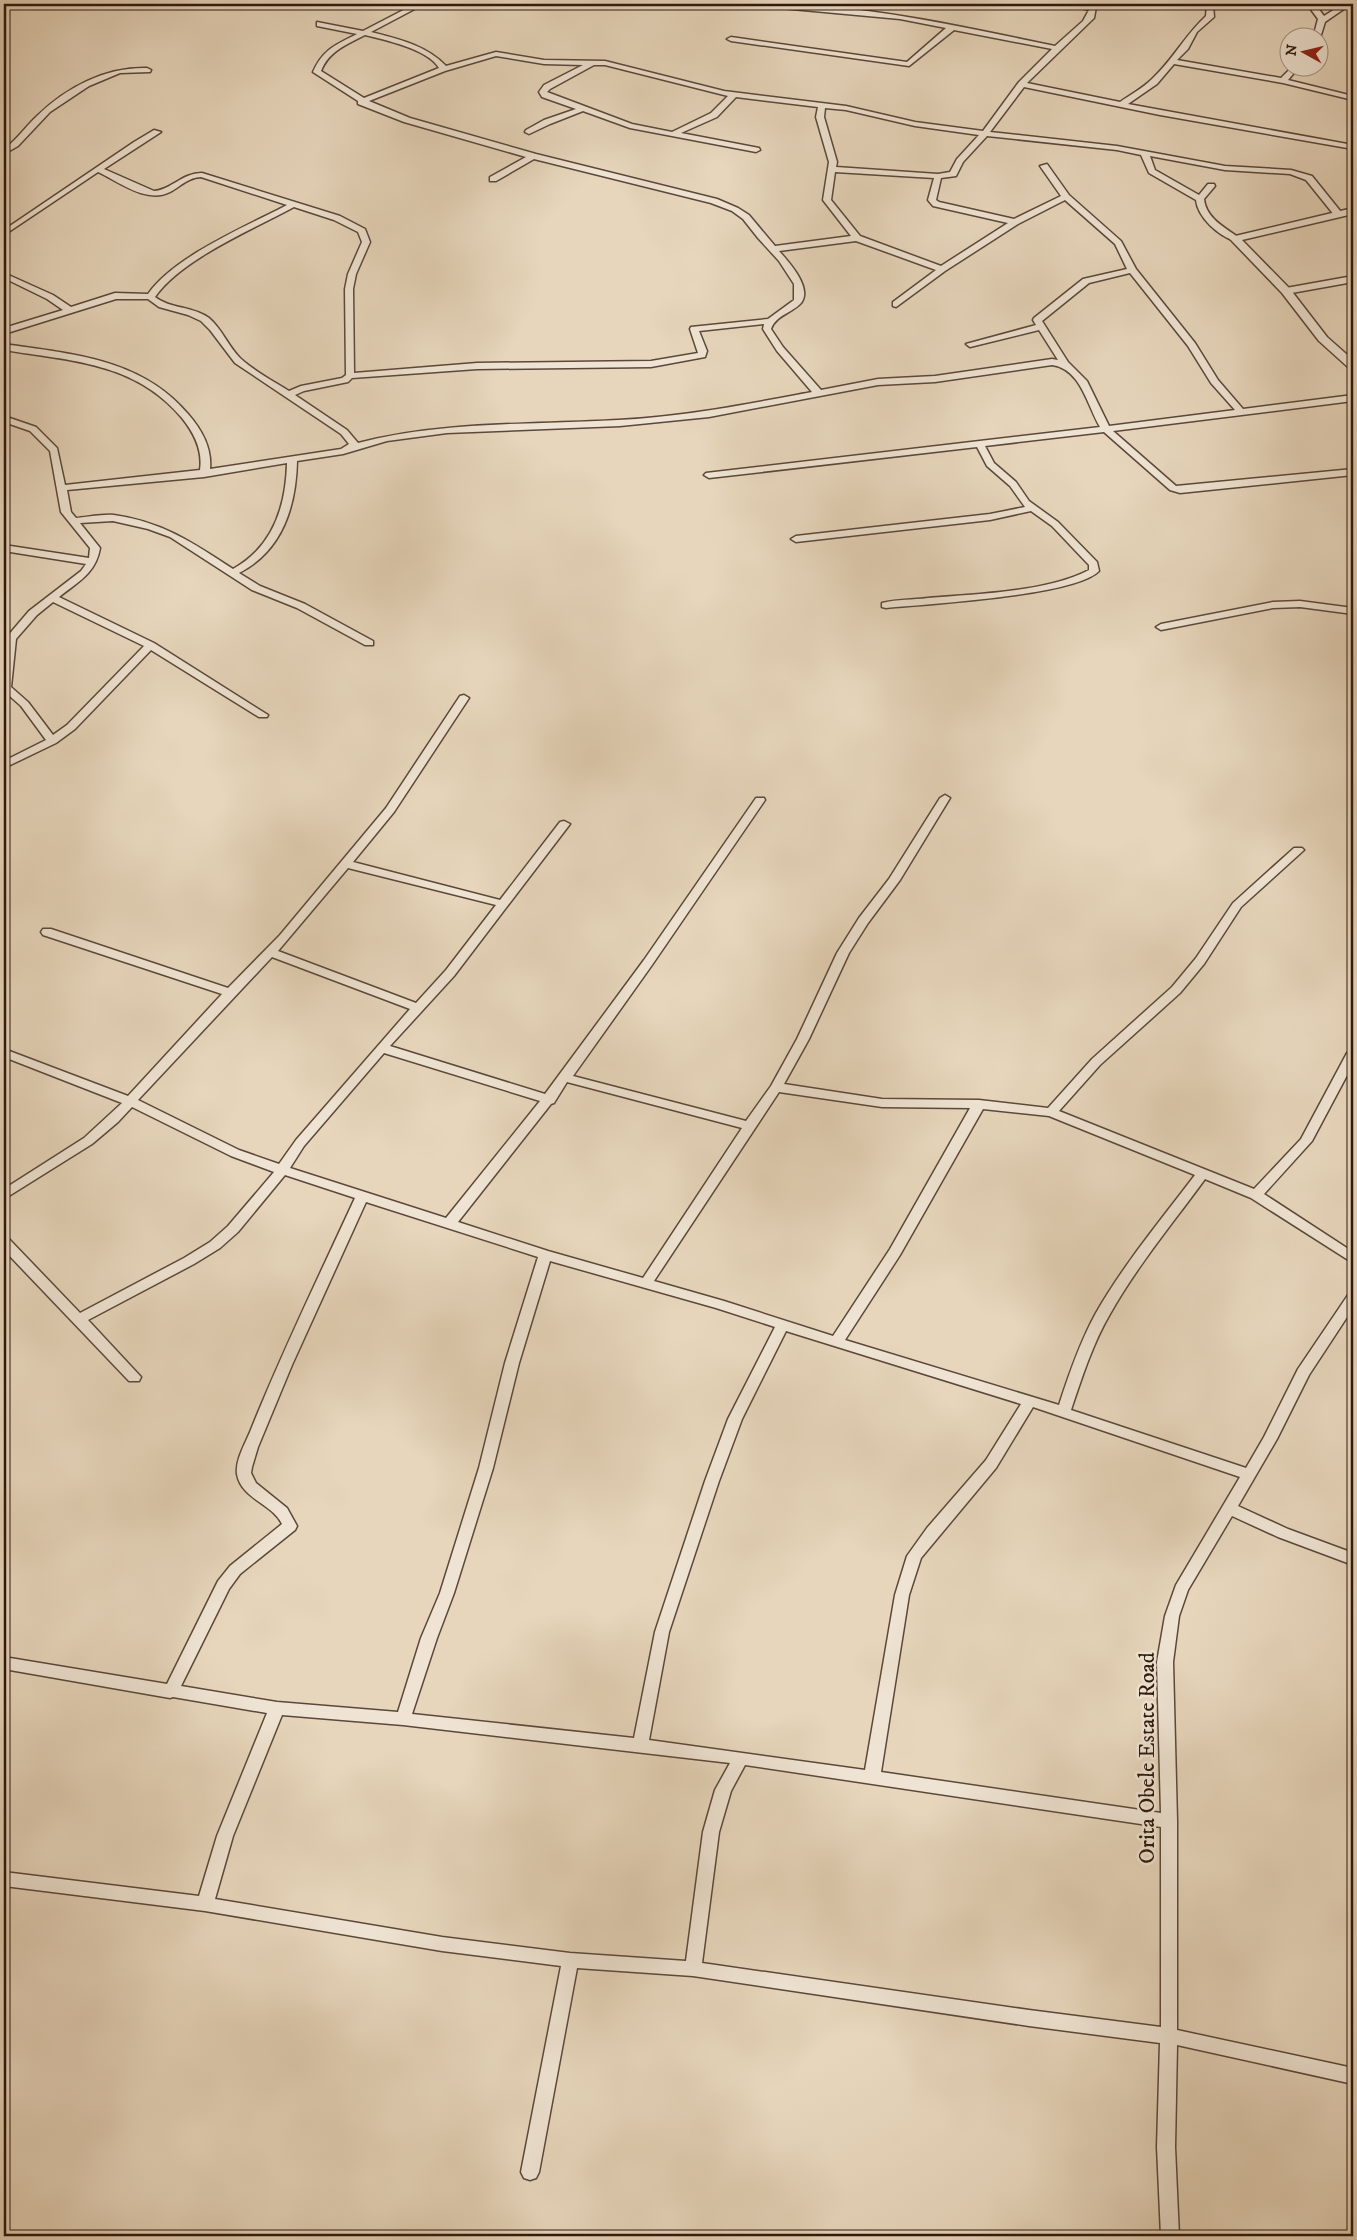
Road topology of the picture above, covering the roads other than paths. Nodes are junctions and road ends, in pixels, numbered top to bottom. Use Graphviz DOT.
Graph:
graph roads {
  1 [pos="420,4"];
  2 [pos="758,4"];
  3 [pos="1068,4"];
  4 [pos="1210,4"];
  5 [pos="1311,4"];
  6 [pos="1347,4"];
  7 [pos="842,7"];
  8 [pos="1323,20"];
  9 [pos="320,24"];
  10 [pos="954,27"];
  11 [pos="1322,28"];
  12 [pos="362,33"];
  13 [pos="732,38"];
  14 [pos="1056,48"];
  15 [pos="1173,62"];
  16 [pos="593,63"];
  17 [pos="147,70"];
  18 [pos="442,70"];
  19 [pos="1286,78"];
  20 [pos="1283,81"];
  21 [pos="1022,84"];
  22 [pos="733,95"];
  23 [pos="1353,98"];
  24 [pos="361,102"];
  25 [pos="822,105"];
  26 [pos="1121,105"];
  27 [pos="582,109"];
  28 [pos="157,132"];
  29 [pos="529,132"];
  30 [pos="673,134"];
  31 [pos="985,134"];
  32 [pos="1352,145"];
  33 [pos="756,150"];
  34 [pos="4,152"];
  35 [pos="1145,154"];
  36 [pos="533,156"];
  37 [pos="1044,166"];
  38 [pos="98,169"];
  39 [pos="832,169"];
  40 [pos="938,176"];
  41 [pos="493,179"];
  42 [pos="1211,186"];
  43 [pos="1066,197"];
  44 [pos="1200,199"];
  45 [pos="292,205"];
  46 [pos="1353,211"];
  47 [pos="1338,214"];
  48 [pos="1015,222"];
  49 [pos="4,233"];
  50 [pos="858,238"];
  51 [pos="1235,239"];
  52 [pos="773,250"];
  53 [pos="942,269"];
  54 [pos="1132,270"];
  55 [pos="4,275"];
  56 [pos="1353,279"];
  57 [pos="1286,291"];
  58 [pos="150,297"];
  59 [pos="896,304"];
  60 [pos="69,310"];
  61 [pos="770,321"];
  62 [pos="1040,327"];
  63 [pos="4,331"];
  64 [pos="970,344"];
  65 [pos="4,347"];
  66 [pos="1065,364"];
  67 [pos="1353,366"];
  68 [pos="350,376"];
  69 [pos="290,394"];
  70 [pos="819,394"];
  71 [pos="1353,398"];
  72 [pos="1241,412"];
  73 [pos="4,420"];
  74 [pos="1106,429"];
  75 [pos="980,444"];
  76 [pos="352,447"];
  77 [pos="292,460"];
  78 [pos="1353,472"];
  79 [pos="204,474"];
  80 [pos="709,475"];
  81 [pos="62,488"];
  82 [pos="1031,508"];
  83 [pos="73,521"];
  84 [pos="796,539"];
  85 [pos="4,548"];
  86 [pos="93,562"];
  87 [pos="232,573"];
  88 [pos="53,598"];
  89 [pos="886,605"];
  90 [pos="1353,611"];
  91 [pos="1161,627"];
  92 [pos="368,642"];
  93 [pos="150,645"];
  94 [pos="5,687"];
  95 [pos="464,698"];
  96 [pos="263,715"];
  97 [pos="52,741"];
  98 [pos="4,765"];
  99 [pos="945,798"];
  100 [pos="760,800"];
  101 [pos="564,824"];
  102 [pos="1298,850"];
  103 [pos="347,864"];
  104 [pos="504,904"];
  105 [pos="47,932"];
  106 [pos="270,952"];
  107 [pos="230,993"];
  108 [pos="418,1008"];
  109 [pos="382,1048"];
  110 [pos="4,1053"];
  111 [pos="1353,1053"];
  112 [pos="566,1078"];
  113 [pos="776,1087"];
  114 [pos="550,1100"];
  115 [pos="130,1101"];
  116 [pos="979,1104"];
  117 [pos="1051,1112"];
  118 [pos="750,1126"];
  119 [pos="282,1170"];
  120 [pos="1203,1173"];
  121 [pos="4,1195"];
  122 [pos="1256,1195"];
  123 [pos="362,1197"];
  124 [pos="449,1224"];
  125 [pos="4,1242"];
  126 [pos="545,1255"];
  127 [pos="1353,1258"];
  128 [pos="647,1282"];
  129 [pos="1353,1298"];
  130 [pos="79,1319"];
  131 [pos="783,1324"];
  132 [pos="837,1341"];
  133 [pos="134,1377"];
  134 [pos="1030,1400"];
  135 [pos="1064,1411"];
  136 [pos="1250,1475"];
  137 [pos="1230,1509"];
  138 [pos="1353,1559"];
  139 [pos="4,1663"];
  140 [pos="170,1692"];
  141 [pos="277,1708"];
  142 [pos="403,1719"];
  143 [pos="640,1745"];
  144 [pos="741,1758"];
  145 [pos="872,1777"];
  146 [pos="1168,1821"];
  147 [pos="4,1879"];
  148 [pos="205,1904"];
  149 [pos="570,1960"];
  150 [pos="693,1968"];
  151 [pos="1169,2036"];
  152 [pos="1353,2076"];
  153 [pos="530,2172"];
  154 [pos="1170,2236"];
  1 -- 12 [label="street"];
  2 -- 7 [label="street"];
  3 -- 14 [label="street"];
  4 -- 15 [label="street"];
  5 -- 8 [label="street"];
  6 -- 8 [label="street"];
  7 -- 10 [label="street"];
  8 -- 11 [label="street"];
  9 -- 12 [label="street"];
  10 -- 13 [label="street"];
  10 -- 14 [label="street"];
  12 -- 18 [label="street"];
  12 -- 24 [label="street"];
  14 -- 21 [label="street"];
  15 -- 20 [label="street"];
  15 -- 26 [label="street"];
  16 -- 18 [label="street"];
  16 -- 22 [label="street"];
  16 -- 27 [label="street"];
  17 -- 34 [label="street"];
  18 -- 24 [label="street"];
  19 -- 20 [label="street"];
  20 -- 23 [label="street"];
  21 -- 26 [label="street"];
  21 -- 31 [label="street"];
  22 -- 25 [label="street"];
  22 -- 30 [label="street"];
  24 -- 36 [label="street"];
  25 -- 31 [label="street"];
  25 -- 39 [label="street"];
  26 -- 32 [label="street"];
  27 -- 29 [label="street"];
  27 -- 30 [label="street"];
  28 -- 38 [label="street"];
  30 -- 33 [label="street"];
  31 -- 35 [label="street"];
  31 -- 40 [label="street"];
  35 -- 44 [label="street"];
  35 -- 47 [label="street"];
  36 -- 41 [label="street"];
  36 -- 52 [label="street"];
  37 -- 43 [label="street"];
  38 -- 45 [label="street"];
  38 -- 49 [label="street"];
  39 -- 40 [label="street"];
  39 -- 50 [label="street"];
  40 -- 48 [label="street"];
  42 -- 44 [label="street"];
  43 -- 48 [label="street"];
  43 -- 54 [label="street"];
  44 -- 51 [label="street"];
  45 -- 58 [label="street"];
  45 -- 68 [label="street"];
  46 -- 47 [label="street"];
  47 -- 51 [label="street"];
  48 -- 53 [label="street"];
  50 -- 52 [label="street"];
  50 -- 53 [label="street"];
  51 -- 57 [label="street"];
  52 -- 61 [label="street"];
  53 -- 59 [label="street"];
  54 -- 62 [label="street"];
  54 -- 72 [label="street"];
  55 -- 60 [label="street"];
  56 -- 57 [label="street"];
  57 -- 67 [label="street"];
  58 -- 60 [label="street"];
  58 -- 69 [label="street"];
  60 -- 63 [label="street"];
  61 -- 68 [label="street"];
  61 -- 70 [label="street"];
  62 -- 64 [label="street"];
  62 -- 66 [label="street"];
  65 -- 79 [label="street"];
  66 -- 70 [label="street"];
  66 -- 74 [label="street"];
  68 -- 69 [label="street"];
  69 -- 76 [label="street"];
  70 -- 76 [label="street"];
  71 -- 72 [label="street"];
  72 -- 74 [label="street"];
  73 -- 81 [label="street"];
  74 -- 75 [label="street"];
  74 -- 78 [label="street"];
  75 -- 80 [label="street"];
  75 -- 82 [label="street"];
  76 -- 77 [label="street"];
  77 -- 79 [label="street"];
  77 -- 87 [label="street"];
  79 -- 81 [label="street"];
  81 -- 83 [label="street"];
  82 -- 84 [label="street"];
  82 -- 89 [label="street"];
  83 -- 86 [label="street"];
  83 -- 87 [label="street"];
  85 -- 86 [label="street"];
  86 -- 88 [label="street"];
  87 -- 92 [label="street"];
  88 -- 93 [label="street"];
  88 -- 94 [label="street"];
  90 -- 91 [label="street"];
  93 -- 96 [label="street"];
  93 -- 97 [label="street"];
  94 -- 97 [label="street"];
  95 -- 103 [label="street"];
  97 -- 98 [label="street"];
  99 -- 113 [label="street"];
  100 -- 112 [label="street"];
  101 -- 104 [label="street"];
  102 -- 117 [label="street"];
  103 -- 104 [label="street"];
  103 -- 106 [label="street"];
  104 -- 108 [label="street"];
  105 -- 107 [label="street"];
  106 -- 107 [label="street"];
  106 -- 108 [label="street"];
  107 -- 115 [label="street"];
  108 -- 109 [label="street"];
  109 -- 114 [label="street"];
  109 -- 119 [label="street"];
  110 -- 115 [label="street"];
  111 -- 122 [label="street"];
  112 -- 114 [label="street"];
  112 -- 118 [label="street"];
  113 -- 116 [label="street"];
  113 -- 118 [label="street"];
  114 -- 124 [label="street"];
  115 -- 119 [label="street"];
  115 -- 121 [label="street"];
  116 -- 117 [label="street"];
  116 -- 132 [label="street"];
  117 -- 120 [label="street"];
  118 -- 128 [label="street"];
  119 -- 123 [label="street"];
  119 -- 130 [label="street"];
  120 -- 122 [label="street"];
  120 -- 135 [label="street"];
  122 -- 127 [label="street"];
  123 -- 124 [label="street"];
  123 -- 140 [label="street"];
  124 -- 126 [label="street"];
  125 -- 130 [label="street"];
  126 -- 128 [label="street"];
  126 -- 142 [label="street"];
  128 -- 131 [label="street"];
  129 -- 136 [label="street, Orita Obele Estate Road"];
  130 -- 133 [label="street"];
  131 -- 132 [label="street"];
  131 -- 143 [label="street"];
  132 -- 134 [label="street"];
  134 -- 135 [label="street"];
  134 -- 145 [label="street"];
  135 -- 136 [label="street"];
  136 -- 137 [label="street, Orita Obele Estate Road"];
  137 -- 138 [label="street"];
  137 -- 146 [label="street, Orita Obele Estate Road"];
  139 -- 140 [label="street"];
  140 -- 141 [label="street"];
  141 -- 142 [label="street"];
  141 -- 148 [label="street"];
  142 -- 143 [label="street"];
  143 -- 144 [label="street"];
  144 -- 145 [label="street"];
  144 -- 150 [label="street"];
  145 -- 146 [label="street"];
  146 -- 151 [label="street, Orita Obele Estate Road"];
  147 -- 148 [label="street"];
  148 -- 149 [label="street"];
  149 -- 150 [label="street"];
  149 -- 153 [label="street"];
  150 -- 151 [label="street"];
  151 -- 152 [label="street"];
  151 -- 154 [label="street, Orita Obele Estate Road"];
}
